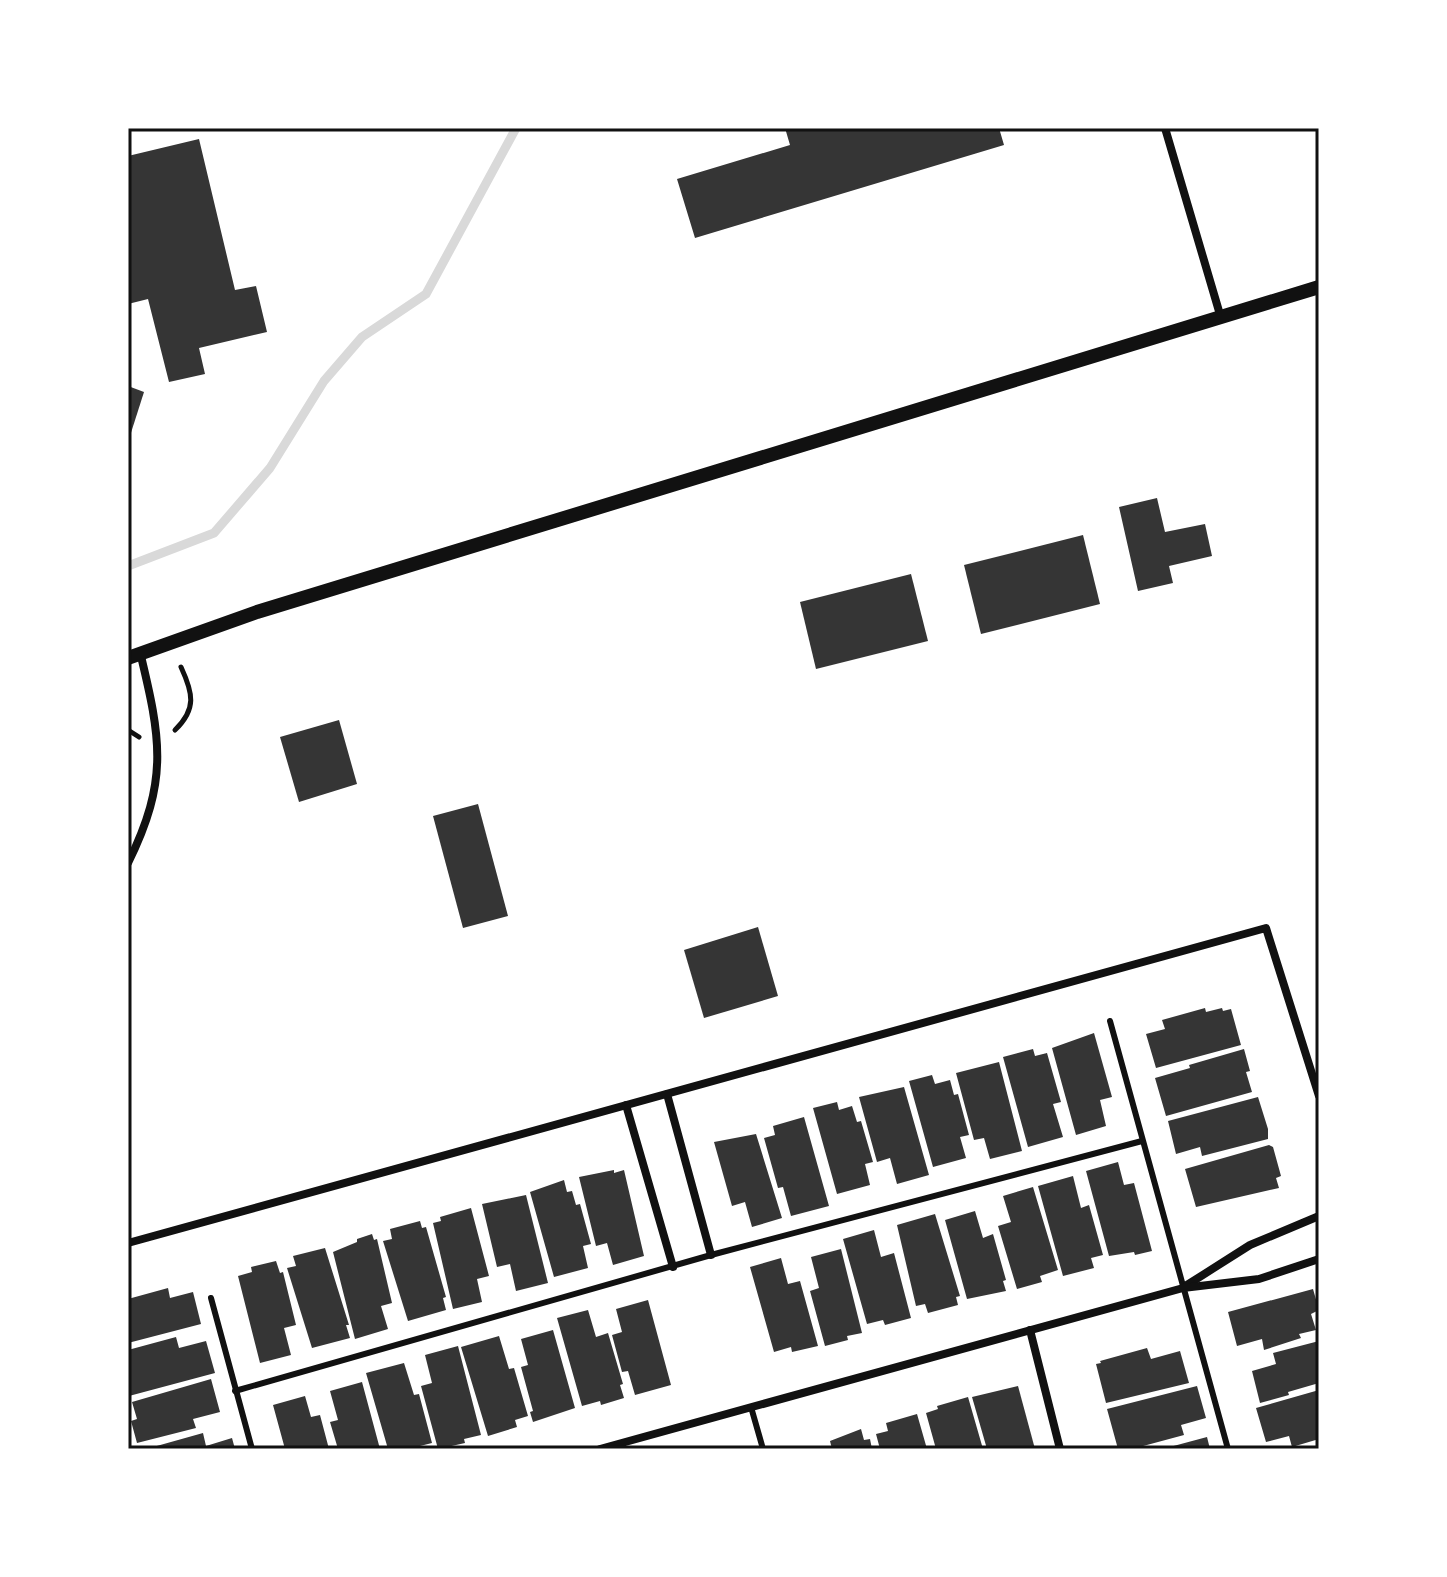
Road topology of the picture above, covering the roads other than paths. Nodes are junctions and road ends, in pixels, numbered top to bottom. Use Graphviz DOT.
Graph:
graph roads {
  1 [pos="1165,128"];
  2 [pos="1319,287"];
  3 [pos="1221,318"];
  4 [pos="134,655"];
  5 [pos="128,863"];
  6 [pos="1110,1021"];
  7 [pos="667,1094"];
  8 [pos="1319,1096"];
  9 [pos="626,1105"];
  10 [pos="1142,1141"];
  11 [pos="1319,1216"];
  12 [pos="128,1243"];
  13 [pos="711,1255"];
  14 [pos="1319,1259"];
  15 [pos="673,1267"];
  16 [pos="1183,1288"];
  17 [pos="211,1298"];
  18 [pos="1030,1330"];
  19 [pos="235,1391"];
  20 [pos="751,1407"];
  21 [pos="252,1449"];
  22 [pos="600,1449"];
  23 [pos="763,1449"];
  24 [pos="1060,1449"];
  25 [pos="1228,1449"];
  1 -- 3 [label="street"];
  2 -- 3 [label="street"];
  3 -- 4 [label="street"];
  4 -- 5 [label="street"];
  6 -- 10 [label="lane"];
  7 -- 8 [label="street"];
  7 -- 9 [label="street"];
  7 -- 13 [label="street"];
  9 -- 12 [label="street"];
  9 -- 15 [label="street"];
  10 -- 13 [label="lane"];
  10 -- 16 [label="lane"];
  11 -- 16 [label="street"];
  13 -- 15 [label="lane"];
  14 -- 16 [label="street"];
  15 -- 19 [label="lane"];
  16 -- 18 [label="street"];
  16 -- 25 [label="lane"];
  17 -- 19 [label="lane"];
  18 -- 20 [label="street"];
  18 -- 24 [label="street"];
  19 -- 21 [label="lane"];
  20 -- 22 [label="street"];
  20 -- 23 [label="lane"];
}
